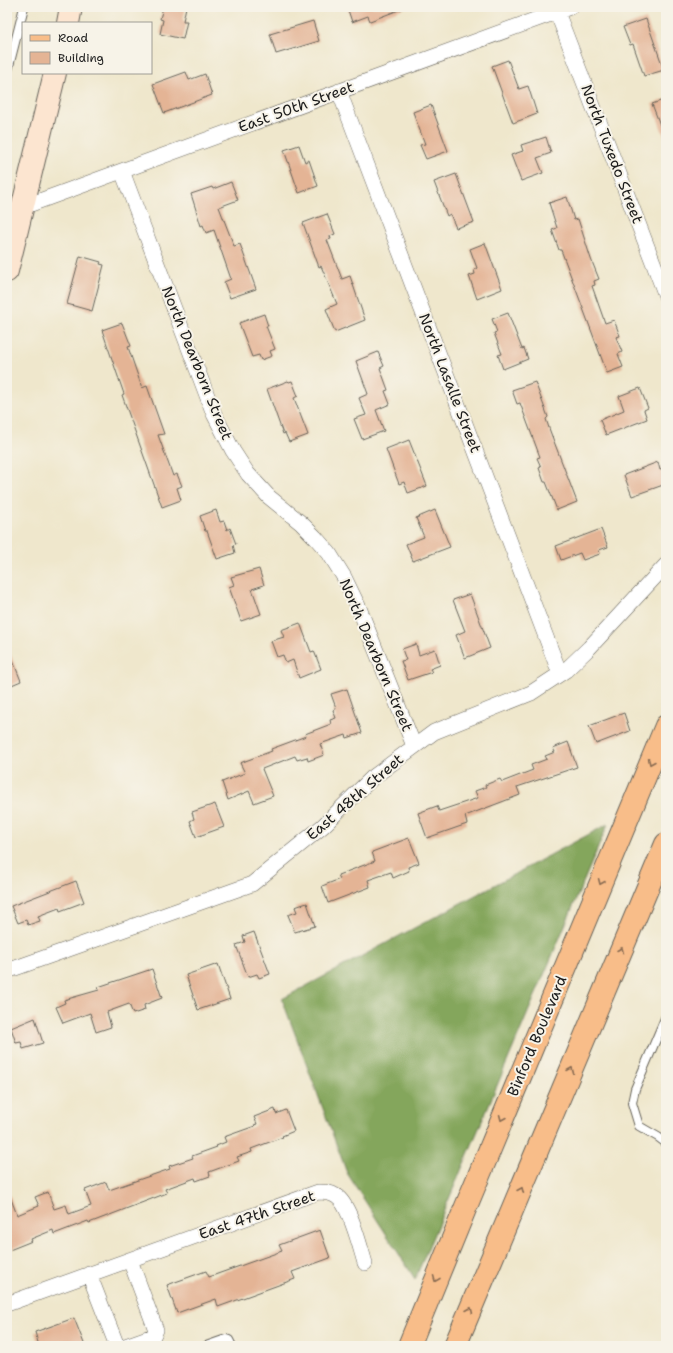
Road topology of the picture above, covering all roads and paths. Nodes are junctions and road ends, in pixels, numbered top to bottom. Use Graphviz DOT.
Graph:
graph roads {
  1 [pos="24,7"];
  2 [pos="71,7"];
  3 [pos="564,9"];
  4 [pos="68,22"];
  5 [pos="7,74"];
  6 [pos="55,74"];
  7 [pos="339,91"];
  8 [pos="122,171"];
  9 [pos="23,207"];
  10 [pos="7,271"];
  11 [pos="666,296"];
  12 [pos="666,565"];
  13 [pos="560,674"];
  14 [pos="666,726"];
  15 [pos="414,746"];
  16 [pos="666,844"];
  17 [pos="7,972"];
  18 [pos="666,1016"];
  19 [pos="666,1143"];
  20 [pos="130,1260"];
  21 [pos="365,1263"];
  22 [pos="89,1274"];
  23 [pos="7,1304"];
  24 [pos="117,1346"];
  25 [pos="125,1346"];
  26 [pos="206,1346"];
  27 [pos="232,1346"];
  28 [pos="409,1346"];
  29 [pos="455,1346"];
  1 -- 5 [label="lane"];
  2 -- 4 [label="main road"];
  3 -- 7 [label="street, East 50th Street"];
  3 -- 11 [label="street, North Tuxedo Street"];
  6 -- 9 [label="main road"];
  7 -- 8 [label="street, East 50th Street"];
  7 -- 13 [label="street, North Lasalle Street"];
  8 -- 9 [label="street, East 50th Street"];
  8 -- 15 [label="street, North Dearborn Street"];
  9 -- 10 [label="main road"];
  12 -- 13 [label="street, East 48th Street"];
  13 -- 15 [label="street, East 48th Street"];
  14 -- 28 [label="main road, Binford Boulevard, one-way"];
  15 -- 17 [label="street, East 48th Street"];
  29 -- 16 [label="main road, one-way"];
  18 -- 19 [label="lane"];
  20 -- 21 [label="street, East 47th Street"];
  20 -- 22 [label="street, East 47th Street"];
  20 -- 25 [label="street"];
  22 -- 23 [label="street, East 47th Street"];
  22 -- 24 [label="street"];
  26 -- 27 [label="lane"];
}
